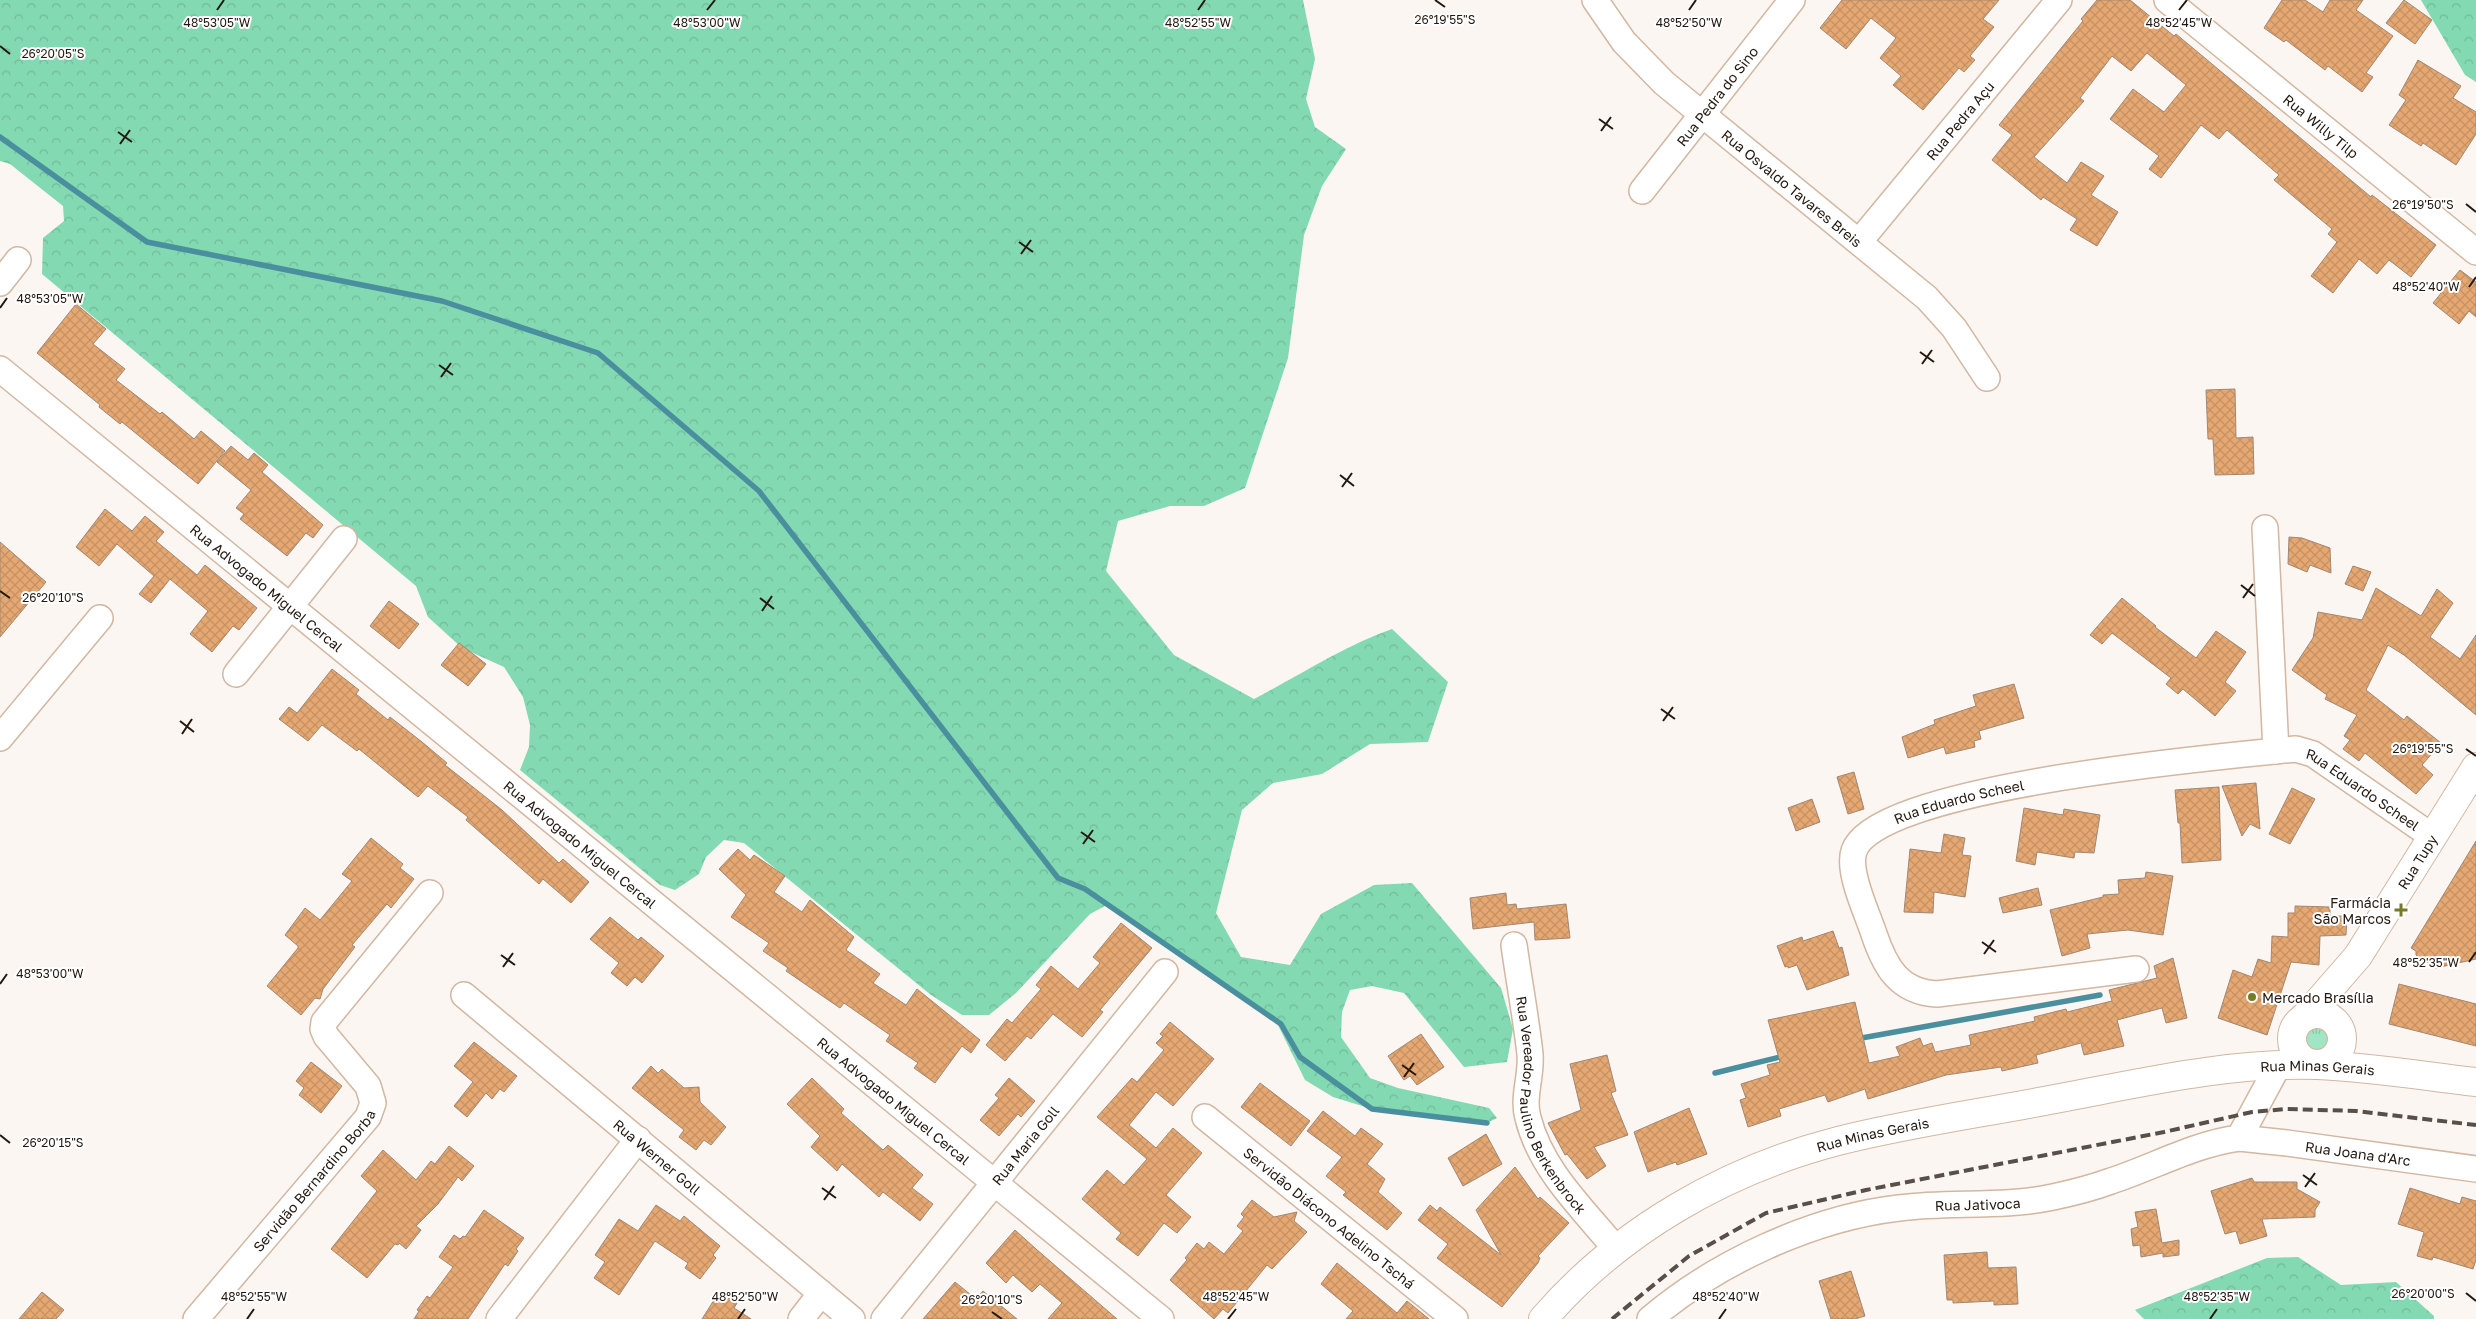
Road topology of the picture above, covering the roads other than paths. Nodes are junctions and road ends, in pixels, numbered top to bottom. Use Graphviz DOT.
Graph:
graph roads {
  1 [pos="1594,0"];
  2 [pos="1792,0"];
  3 [pos="2059,0"];
  4 [pos="2167,0"];
  5 [pos="1703,114"];
  6 [pos="1642,191"];
  7 [pos="1859,242"];
  8 [pos="2476,252"];
  9 [pos="18,260"];
  10 [pos="0,283"];
  11 [pos="0,369"];
  12 [pos="1987,378"];
  13 [pos="2264,528"];
  14 [pos="344,539"];
  15 [pos="290,606"];
  16 [pos="100,618"];
  17 [pos="236,674"];
  18 [pos="0,738"];
  19 [pos="2276,751"];
  20 [pos="2476,767"];
  21 [pos="2432,837"];
  22 [pos="430,893"];
  23 [pos="1514,945"];
  24 [pos="2358,956"];
  25 [pos="2136,969"];
  26 [pos="1165,972"];
  27 [pos="464,995"];
  28 [pos="2343,1035"];
  29 [pos="2282,1045"];
  30 [pos="2318,1065"];
  31 [pos="2385,1071"];
  32 [pos="2476,1082"];
  33 [pos="1205,1117"];
  34 [pos="2239,1138"];
  35 [pos="638,1140"];
  36 [pos="2476,1169"];
  37 [pos="994,1182"];
  38 [pos="1616,1249"];
  39 [pos="821,1293"];
  40 [pos="196,1319"];
  41 [pos="499,1319"];
  42 [pos="801,1319"];
  43 [pos="852,1319"];
  44 [pos="884,1319"];
  45 [pos="1161,1319"];
  46 [pos="1455,1319"];
  47 [pos="1543,1319"];
  48 [pos="1650,1319"];
  1 -- 5 [label="street, Rua Osvaldo Tavares Breis"];
  2 -- 5 [label="street, Rua Pedra do Sino"];
  3 -- 7 [label="street, Rua Pedra Açu"];
  4 -- 8 [label="street, Rua Willy Tilp"];
  5 -- 6 [label="street, Rua Pedra do Sino"];
  5 -- 7 [label="street, Rua Osvaldo Tavares Breis"];
  7 -- 12 [label="street, Rua Osvaldo Tavares Breis"];
  9 -- 10 [label="street"];
  11 -- 15 [label="street, Rua Advogado Miguel Cercal"];
  13 -- 19 [label="street"];
  14 -- 15 [label="street"];
  15 -- 17 [label="street"];
  15 -- 37 [label="street, Rua Advogado Miguel Cercal"];
  16 -- 18 [label="street"];
  19 -- 21 [label="street, Rua Eduardo Scheel"];
  19 -- 25 [label="street, Rua Eduardo Scheel"];
  20 -- 21 [label="main road, Rua Tupy"];
  21 -- 24 [label="main road, Rua Tupy"];
  22 -- 40 [label="street, Servidão Bernardino Borba"];
  23 -- 38 [label="street, Rua Vereador Paulino Berkenbrock"];
  24 -- 28 [label="main road, Rua Tupy"];
  24 -- 29 [label="main road, Rua Tupy"];
  26 -- 37 [label="street, Rua Maria Goll"];
  27 -- 35 [label="street, Rua Werner Goll"];
  28 -- 29 [label="main road, Rua Minas Gerais"];
  28 -- 30 [label="main road, Rua Tupy"];
  28 -- 31 [label="main road, Rua Minas Gerais"];
  29 -- 30 [label="main road, Rua Minas Gerais"];
  29 -- 30 [label="main road"];
  29 -- 34 [label="street"];
  29 -- 38 [label="main road, Rua Minas Gerais"];
  30 -- 31 [label="main road, Rua Minas Gerais"];
  31 -- 32 [label="main road, Rua Minas Gerais"];
  33 -- 46 [label="street, Servidão Diácono Adelino Tschá"];
  34 -- 36 [label="street, Rua Joana d'Arc"];
  34 -- 48 [label="street, Rua Jativoca"];
  35 -- 39 [label="street, Rua Werner Goll"];
  35 -- 41 [label="street"];
  37 -- 44 [label="street, Rua Maria Goll"];
  37 -- 45 [label="street, Rua Advogado Miguel Cercal"];
  38 -- 47 [label="main road, Rua Minas Gerais"];
  39 -- 42 [label="street"];
  39 -- 43 [label="street, Rua Werner Goll"];
}
